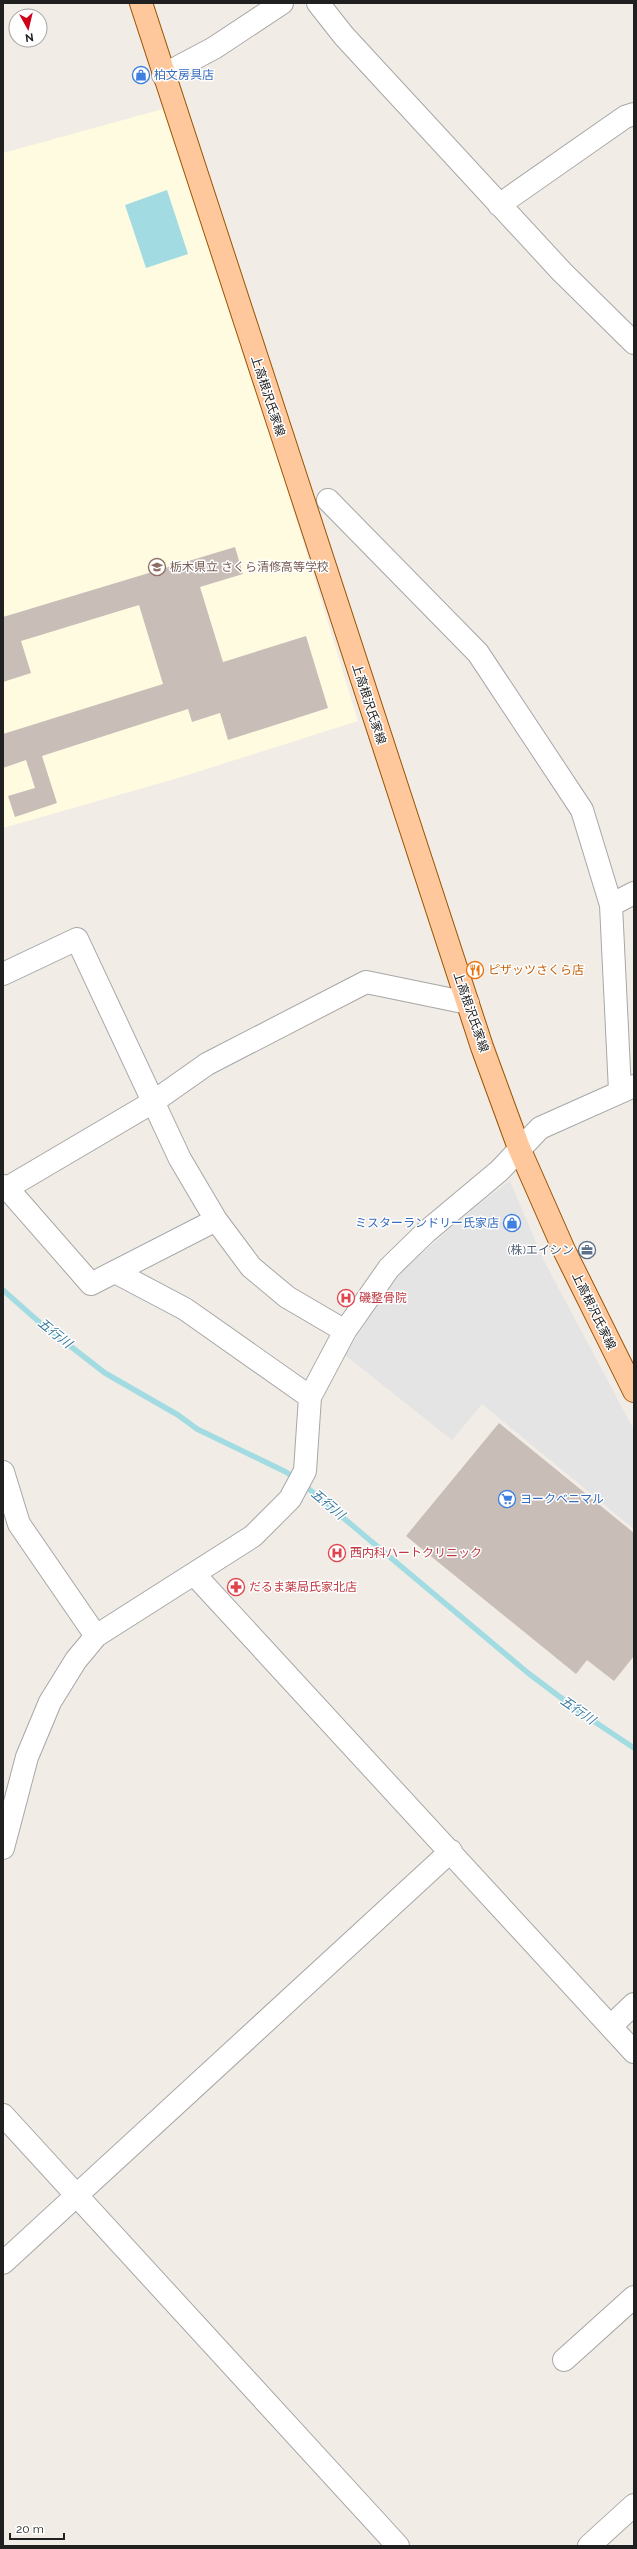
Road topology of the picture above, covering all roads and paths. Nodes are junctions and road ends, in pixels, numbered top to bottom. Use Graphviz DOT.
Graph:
graph roads {
  1 [pos="141,3"];
  2 [pos="282,3"];
  3 [pos="318,3"];
  4 [pos="163,75"];
  5 [pos="634,114"];
  6 [pos="499,205"];
  7 [pos="634,344"];
  8 [pos="328,500"];
  9 [pos="634,893"];
  10 [pos="611,905"];
  11 [pos="3,974"];
  12 [pos="468,1003"];
  13 [pos="627,1089"];
  14 [pos="153,1102"];
  15 [pos="519,1148"];
  16 [pos="5,1187"];
  17 [pos="216,1220"];
  18 [pos="115,1272"];
  19 [pos="345,1331"];
  20 [pos="634,1391"];
  21 [pos="310,1397"];
  22 [pos="3,1472"];
  23 [pos="194,1574"];
  24 [pos="96,1636"];
  25 [pos="3,1848"];
  26 [pos="451,1851"];
  27 [pos="634,2004"];
  28 [pos="611,2026"];
  29 [pos="634,2052"];
  30 [pos="3,2115"];
  31 [pos="77,2195"];
  32 [pos="3,2263"];
  33 [pos="634,2297"];
  34 [pos="564,2360"];
  35 [pos="634,2505"];
  36 [pos="398,2546"];
  37 [pos="589,2546"];
  1 -- 4 [label="main road, 上高根沢氏家線"];
  2 -- 4 [label="street"];
  3 -- 6 [label="street"];
  4 -- 12 [label="main road, 上高根沢氏家線"];
  5 -- 6 [label="street"];
  6 -- 7 [label="street"];
  8 -- 10 [label="street"];
  9 -- 10 [label="street"];
  10 -- 13 [label="street"];
  11 -- 14 [label="street"];
  12 -- 14 [label="street"];
  12 -- 15 [label="main road, 上高根沢氏家線"];
  13 -- 15 [label="street"];
  14 -- 16 [label="street"];
  14 -- 17 [label="street"];
  15 -- 19 [label="street"];
  15 -- 20 [label="main road, 上高根沢氏家線"];
  16 -- 18 [label="street"];
  17 -- 18 [label="street"];
  17 -- 19 [label="street"];
  18 -- 21 [label="street"];
  19 -- 21 [label="street"];
  21 -- 23 [label="street"];
  22 -- 24 [label="street"];
  23 -- 24 [label="street"];
  23 -- 26 [label="street"];
  24 -- 25 [label="street"];
  26 -- 28 [label="street"];
  26 -- 31 [label="street"];
  27 -- 28 [label="street"];
  28 -- 29 [label="street"];
  30 -- 31 [label="street"];
  31 -- 32 [label="street"];
  31 -- 36 [label="street"];
  33 -- 34 [label="street"];
  35 -- 37 [label="street"];
}
